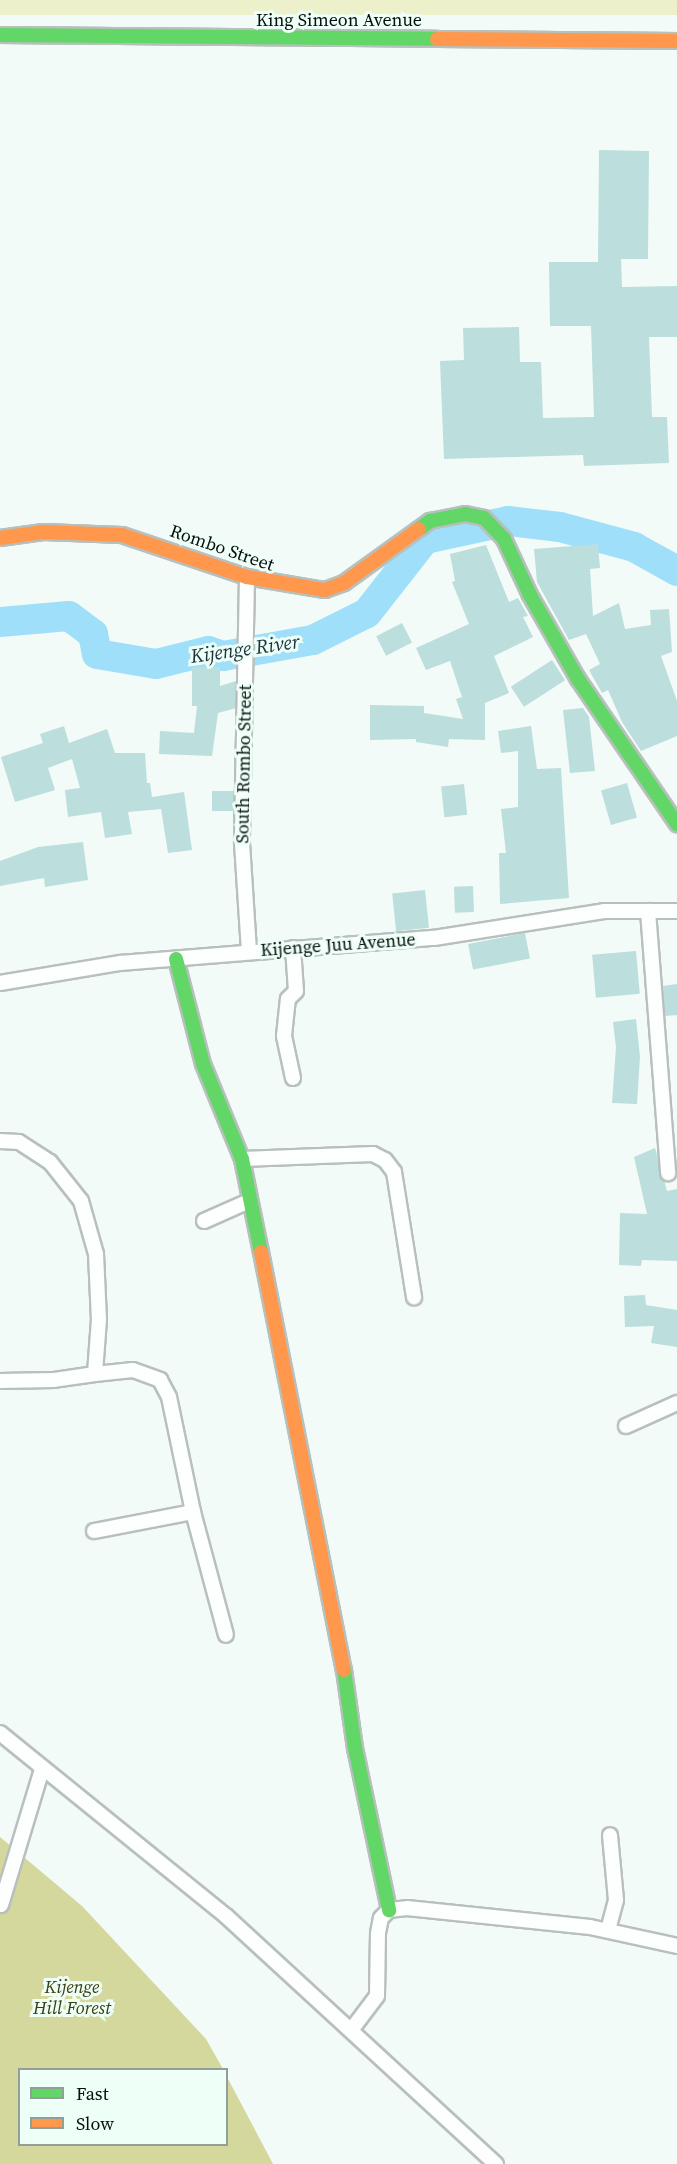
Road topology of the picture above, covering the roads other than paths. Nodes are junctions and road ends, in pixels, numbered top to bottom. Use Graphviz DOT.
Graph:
graph roads {
  1 [pos="0,35"];
  2 [pos="677,41"];
  3 [pos="0,538"];
  4 [pos="247,578"];
  5 [pos="677,824"];
  6 [pos="648,911"];
  7 [pos="677,911"];
  8 [pos="293,948"];
  9 [pos="249,951"];
  10 [pos="176,959"];
  11 [pos="0,983"];
  12 [pos="293,1078"];
  13 [pos="0,1141"];
  14 [pos="242,1159"];
  15 [pos="668,1173"];
  16 [pos="249,1202"];
  17 [pos="204,1221"];
  18 [pos="414,1297"];
  19 [pos="95,1374"];
  20 [pos="0,1381"];
  21 [pos="677,1403"];
  22 [pos="626,1426"];
  23 [pos="193,1512"];
  24 [pos="94,1531"];
  25 [pos="226,1635"];
  26 [pos="0,1733"];
  27 [pos="42,1769"];
  28 [pos="610,1835"];
  29 [pos="1,1905"];
  30 [pos="389,1910"];
  31 [pos="608,1930"];
  32 [pos="677,1946"];
  33 [pos="352,2029"];
  34 [pos="496,2164"];
  1 -- 2 [label="street, King Simeon Avenue"];
  3 -- 4 [label="street, Rombo Street"];
  4 -- 5 [label="street, Rombo Street"];
  4 -- 9 [label="street, South Rombo Street"];
  6 -- 7 [label="street, Kijenge Juu Avenue"];
  6 -- 8 [label="street, Kijenge Juu Avenue"];
  6 -- 15 [label="street"];
  8 -- 9 [label="street, Kijenge Juu Avenue"];
  8 -- 12 [label="street"];
  9 -- 10 [label="street, Kijenge Juu Avenue"];
  10 -- 11 [label="street, Kijenge Juu Avenue"];
  10 -- 14 [label="street"];
  13 -- 19 [label="street"];
  14 -- 16 [label="street"];
  14 -- 18 [label="street"];
  16 -- 17 [label="street"];
  16 -- 30 [label="street"];
  19 -- 20 [label="street"];
  19 -- 23 [label="street"];
  21 -- 22 [label="street"];
  23 -- 24 [label="street"];
  23 -- 25 [label="street"];
  26 -- 27 [label="street"];
  27 -- 29 [label="street"];
  27 -- 33 [label="street"];
  28 -- 31 [label="street"];
  30 -- 31 [label="street"];
  30 -- 33 [label="street"];
  31 -- 32 [label="street"];
  33 -- 34 [label="street"];
}
